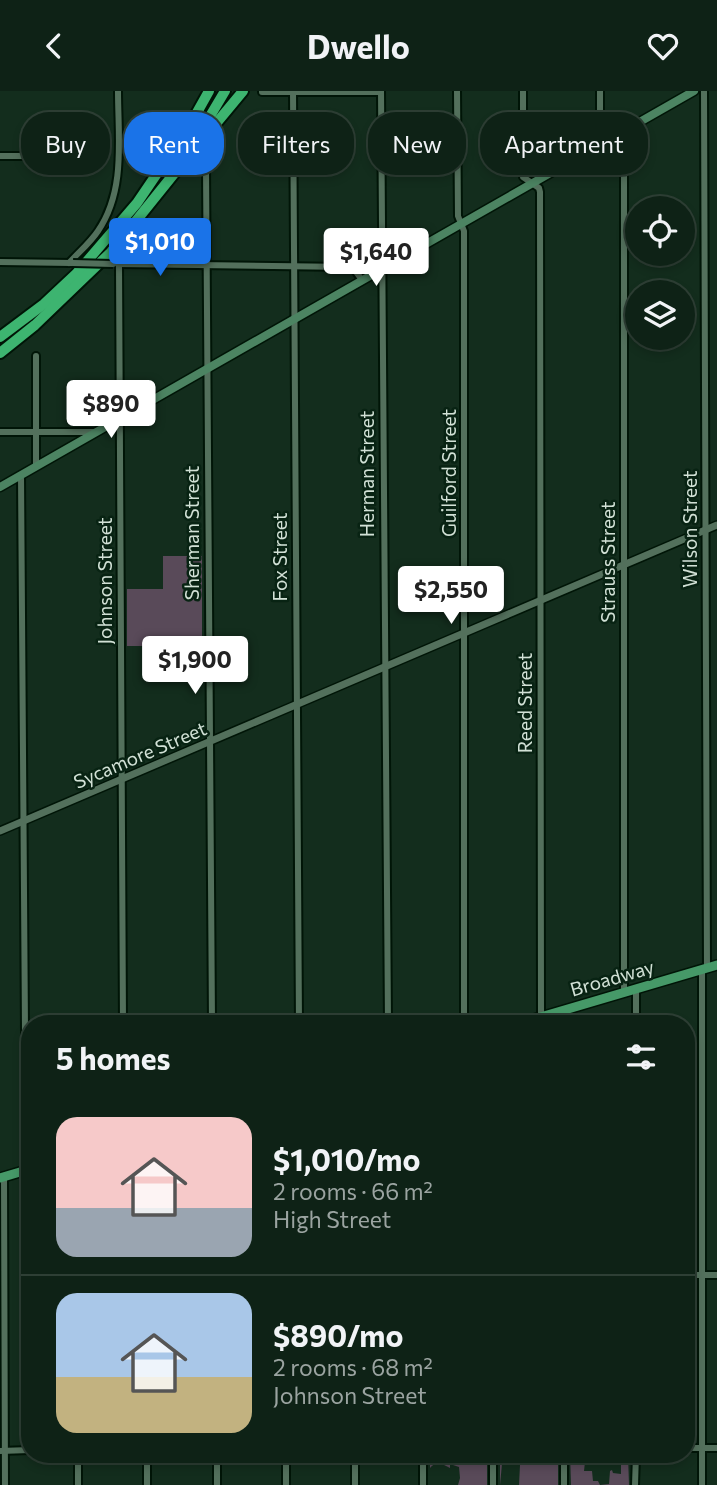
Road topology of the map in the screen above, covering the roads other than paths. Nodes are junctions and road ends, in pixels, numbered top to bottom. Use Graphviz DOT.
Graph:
graph roads {
  1 [pos="118,91"];
  2 [pos="225,91"];
  3 [pos="243,91"];
  4 [pos="457,91"];
  5 [pos="523,91"];
  6 [pos="600,91"];
  7 [pos="694,91"];
  8 [pos="704,91"];
  9 [pos="208,92"];
  10 [pos="262,92"];
  11 [pos="293,92"];
  12 [pos="381,92"];
  13 [pos="676,96"];
  14 [pos="213,112"];
  15 [pos="600,112"];
  16 [pos="224,114"];
  17 [pos="648,115"];
  18 [pos="0,156"];
  19 [pos="21,156"];
  20 [pos="173,175"];
  21 [pos="206,175"];
  22 [pos="546,175"];
  23 [pos="624,175"];
  24 [pos="531,183"];
  25 [pos="461,223"];
  26 [pos="0,263"];
  27 [pos="71,263"];
  28 [pos="116,264"];
  29 [pos="206,265"];
  30 [pos="294,266"];
  31 [pos="382,268"];
  32 [pos="362,280"];
  33 [pos="295,318"];
  34 [pos="0,337"];
  35 [pos="0,353"];
  36 [pos="36,356"];
  37 [pos="207,368"];
  38 [pos="120,418"];
  39 [pos="0,432"];
  40 [pos="36,432"];
  41 [pos="96,432"];
  42 [pos="36,466"];
  43 [pos="21,475"];
  44 [pos="0,487"];
  45 [pos="717,524"];
  46 [pos="705,529"];
  47 [pos="624,564"];
  48 [pos="541,600"];
  49 [pos="464,632"];
  50 [pos="384,667"];
  51 [pos="297,705"];
  52 [pos="208,743"];
  53 [pos="122,780"];
  54 [pos="23,822"];
  55 [pos="0,831"];
  56 [pos="709,967"];
  57 [pos="636,989"];
  58 [pos="624,992"];
  59 [pos="565,1010"];
  60 [pos="26,1015"];
  61 [pos="123,1015"];
  62 [pos="212,1015"];
  63 [pos="299,1015"];
  64 [pos="388,1015"];
  65 [pos="464,1015"];
  66 [pos="541,1015"];
  67 [pos="548,1015"];
  68 [pos="565,1015"];
  69 [pos="636,1015"];
  70 [pos="21,1171"];
  71 [pos="2,1177"];
  72 [pos="695,1275"];
  73 [pos="703,1275"];
  74 [pos="717,1275"];
  75 [pos="695,1448"];
  76 [pos="702,1448"];
  77 [pos="717,1448"];
  78 [pos="21,1450"];
  79 [pos="2,1451"];
  80 [pos="79,1463"];
  81 [pos="148,1463"];
  82 [pos="217,1463"];
  83 [pos="286,1463"];
  84 [pos="355,1463"];
  85 [pos="423,1463"];
  86 [pos="493,1463"];
  87 [pos="564,1463"];
  88 [pos="636,1463"];
  89 [pos="5,1485"];
  90 [pos="78,1485"];
  91 [pos="147,1485"];
  92 [pos="217,1485"];
  93 [pos="286,1485"];
  94 [pos="355,1485"];
  95 [pos="423,1485"];
  96 [pos="493,1485"];
  97 [pos="564,1485"];
  98 [pos="635,1485"];
  99 [pos="702,1485"];
  1 -- 27 [label="street"];
  2 -- 14 [label="highway"];
  3 -- 16 [label="highway"];
  4 -- 25 [label="street, Guilford Street"];
  5 -- 24 [label="street, Reed Street"];
  6 -- 15 [label="street"];
  7 -- 13 [label="main road"];
  8 -- 46 [label="street, Wilson Street"];
  9 -- 34 [label="highway"];
  10 -- 11 [label="street"];
  11 -- 12 [label="street"];
  11 -- 30 [label="street, Fox Street"];
  12 -- 31 [label="street, Herman Street"];
  13 -- 17 [label="main road"];
  18 -- 19 [label="street"];
  20 -- 35 [label="highway"];
  21 -- 29 [label="street, Sherman Street"];
  22 -- 24 [label="main road"];
  23 -- 47 [label="street, Strauss Street"];
  24 -- 25 [label="main road"];
  24 -- 48 [label="street, Reed Street"];
  25 -- 31 [label="main road"];
  25 -- 49 [label="street, Guilford Street"];
  26 -- 27 [label="street"];
  27 -- 28 [label="street, bridge"];
  28 -- 29 [label="street"];
  28 -- 38 [label="street, Johnson Street"];
  29 -- 30 [label="street"];
  29 -- 37 [label="street, Sherman Street"];
  30 -- 32 [label="street"];
  30 -- 33 [label="street, Fox Street"];
  31 -- 32 [label="main road"];
  31 -- 50 [label="street, Herman Street"];
  32 -- 33 [label="main road"];
  33 -- 37 [label="main road"];
  33 -- 51 [label="street, Fox Street"];
  36 -- 40 [label="street"];
  37 -- 38 [label="main road"];
  37 -- 52 [label="street, Sherman Street"];
  38 -- 41 [label="main road"];
  38 -- 53 [label="street, Johnson Street"];
  39 -- 40 [label="street"];
  40 -- 41 [label="street"];
  40 -- 42 [label="street"];
  41 -- 42 [label="main road"];
  42 -- 43 [label="main road"];
  43 -- 44 [label="main road"];
  43 -- 54 [label="street"];
  45 -- 46 [label="street, Sycamore Street"];
  46 -- 47 [label="street, Sycamore Street"];
  46 -- 56 [label="street, Wilson Street"];
  47 -- 48 [label="street, Sycamore Street"];
  47 -- 58 [label="street, Strauss Street"];
  48 -- 49 [label="street, Sycamore Street"];
  48 -- 66 [label="street, Reed Street"];
  49 -- 50 [label="street, Sycamore Street"];
  49 -- 65 [label="street, Guilford Street"];
  50 -- 51 [label="street, Sycamore Street"];
  50 -- 64 [label="street, Herman Street"];
  51 -- 52 [label="street, Sycamore Street"];
  51 -- 63 [label="street, Fox Street"];
  52 -- 53 [label="street, Sycamore Street"];
  52 -- 62 [label="street, Sherman Street"];
  53 -- 54 [label="street, Sycamore Street"];
  53 -- 61 [label="street, Johnson Street"];
  54 -- 55 [label="street, Sycamore Street"];
  54 -- 60 [label="street"];
  56 -- 57 [label="main road, Broadway"];
  56 -- 73 [label="street, Wilson Street"];
  57 -- 58 [label="main road, Broadway"];
  57 -- 69 [label="street"];
  58 -- 59 [label="main road, Broadway"];
  59 -- 67 [label="main road, Broadway"];
  59 -- 68 [label="street"];
  70 -- 71 [label="main road"];
  71 -- 79 [label="street"];
  72 -- 73 [label="street"];
  73 -- 74 [label="street"];
  73 -- 76 [label="street, Wilson Street"];
  75 -- 76 [label="street"];
  76 -- 77 [label="street"];
  76 -- 99 [label="street, Wilson Street"];
  78 -- 79 [label="street"];
  79 -- 89 [label="street"];
  80 -- 90 [label="street"];
  81 -- 91 [label="street"];
  82 -- 92 [label="street"];
  83 -- 93 [label="street"];
  84 -- 94 [label="street"];
  85 -- 95 [label="street"];
  86 -- 96 [label="street"];
  87 -- 97 [label="street"];
  88 -- 98 [label="street"];
}
